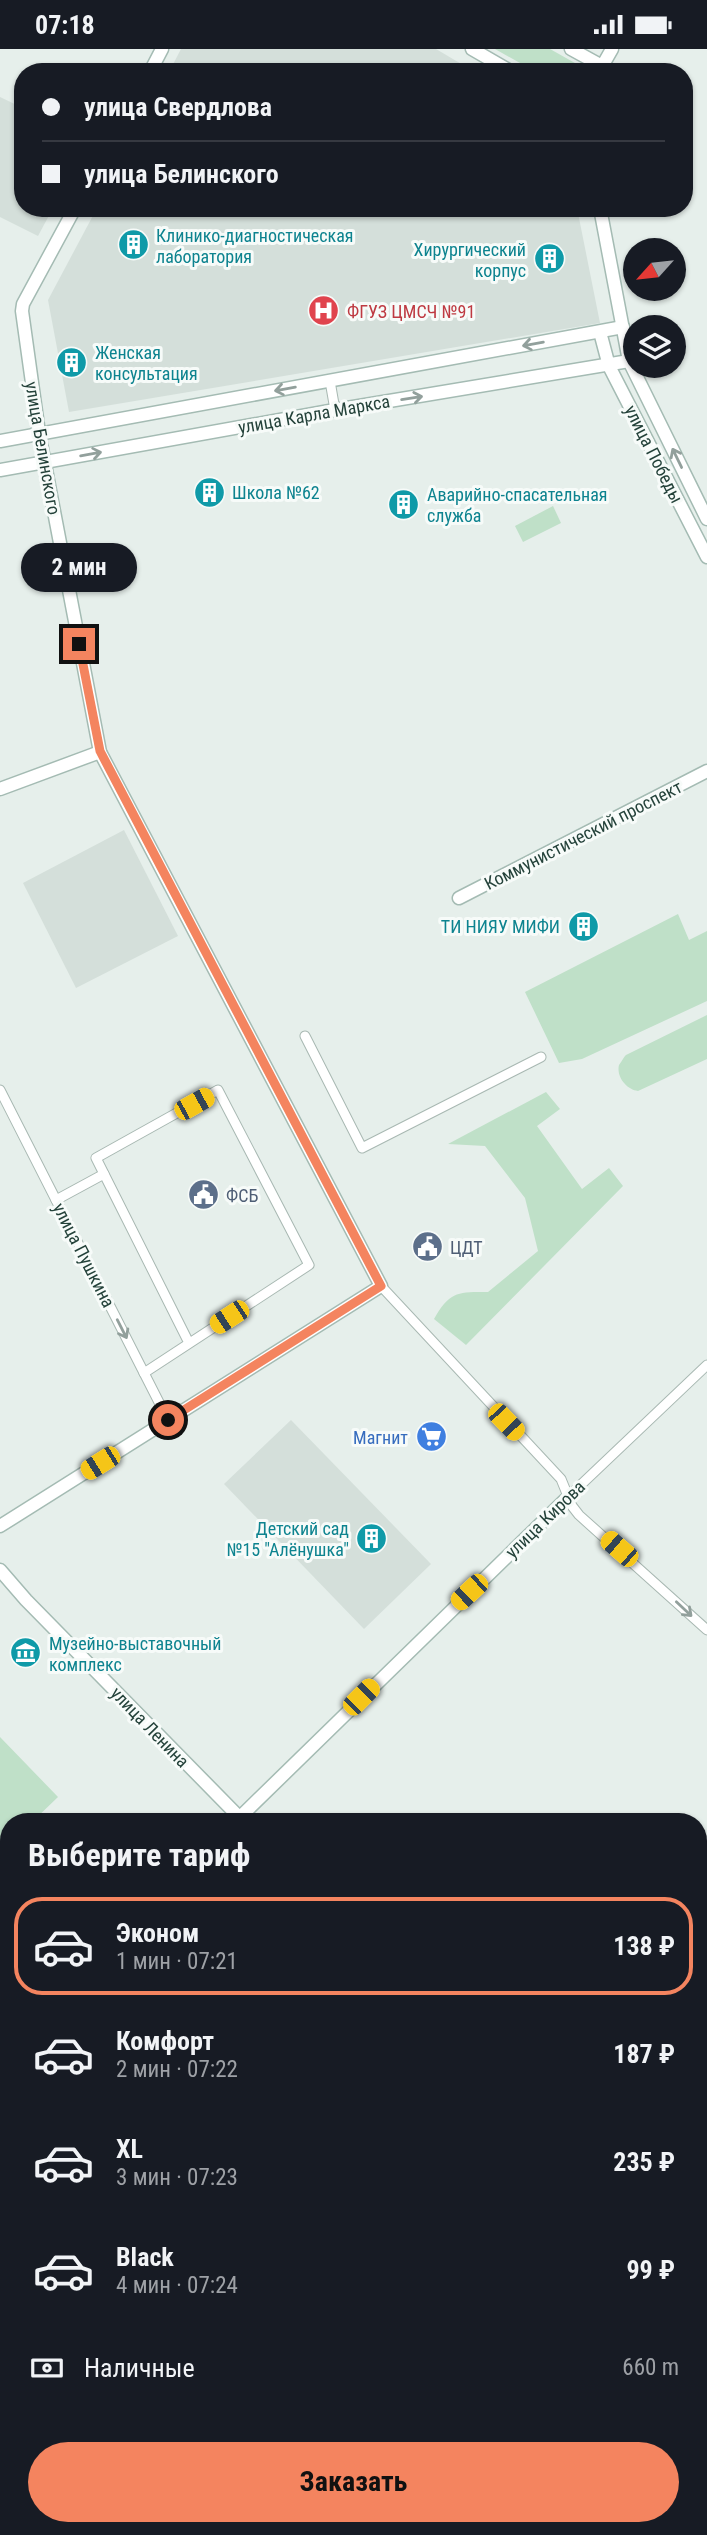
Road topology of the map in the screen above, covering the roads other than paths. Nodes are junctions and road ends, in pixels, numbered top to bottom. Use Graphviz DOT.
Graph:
graph roads {
  1 [pos="472,49"];
  2 [pos="571,49"];
  3 [pos="496,63"];
  4 [pos="592,63"];
  5 [pos="70,217"];
  6 [pos="602,217"];
  7 [pos="623,327"];
  8 [pos="600,332"];
  9 [pos="623,362"];
  10 [pos="609,366"];
  11 [pos="637,378"];
  12 [pos="330,381"];
  13 [pos="335,410"];
  14 [pos="39,433"];
  15 [pos="0,440"];
  16 [pos="44,462"];
  17 [pos="0,470"];
  18 [pos="707,519"];
  19 [pos="707,557"];
  20 [pos="100,751"];
  21 [pos="707,771"];
  22 [pos="0,789"];
  23 [pos="458,898"];
  24 [pos="305,1036"];
  25 [pos="541,1057"];
  26 [pos="0,1090"];
  27 [pos="104,1174"];
  28 [pos="56,1200"];
  29 [pos="381,1286"];
  30 [pos="189,1343"];
  31 [pos="707,1365"];
  32 [pos="144,1373"];
  33 [pos="168,1420"];
  34 [pos="568,1497"];
  35 [pos="0,1527"];
  36 [pos="0,1570"];
  37 [pos="0,1578"];
  38 [pos="707,1630"];
  39 [pos="230,1813"];
  40 [pos="230,1813"];
  41 [pos="246,1813"];
  1 -- 3 [label="street"];
  2 -- 4 [label="street"];
  5 -- 14 [label="street, улица Белинского"];
  6 -- 7 [label="street, улица Победы"];
  7 -- 8 [label="street"];
  8 -- 10 [label="street, улица Победы"];
  8 -- 12 [label="street, улица Карла Маркса, one-way"];
  9 -- 10 [label="street, улица Карла Маркса"];
  13 -- 10 [label="street, улица Карла Маркса, one-way"];
  10 -- 19 [label="street, улица Победы"];
  18 -- 11 [label="street, улица Победы, one-way"];
  12 -- 13 [label="street"];
  12 -- 14 [label="street, улица Карла Маркса, one-way"];
  16 -- 13 [label="street, улица Карла Маркса, one-way"];
  14 -- 15 [label="street, улица Карла Маркса"];
  14 -- 16 [label="street, улица Белинского"];
  16 -- 17 [label="street, улица Карла Маркса"];
  16 -- 20 [label="street, улица Белинского"];
  20 -- 22 [label="street"];
  20 -- 29 [label="street, улица Белинского"];
  21 -- 23 [label="street, Коммунистический проспект"];
  24 -- 25 [label="street"];
  26 -- 28 [label="street, улица Пушкина"];
  27 -- 28 [label="street"];
  27 -- 30 [label="street"];
  27 -- 30 [label="street"];
  28 -- 32 [label="street, улица Пушкина, one-way"];
  29 -- 33 [label="street"];
  29 -- 34 [label="street, улица Белинского"];
  30 -- 32 [label="street"];
  31 -- 34 [label="street, улица Кирова"];
  32 -- 33 [label="street, улица Пушкина"];
  33 -- 35 [label="street"];
  34 -- 38 [label="street, улица Белинского, one-way"];
  34 -- 41 [label="street, улица Кирова"];
  36 -- 39 [label="street, улица Ленина"];
  37 -- 40 [label="street"];
}
